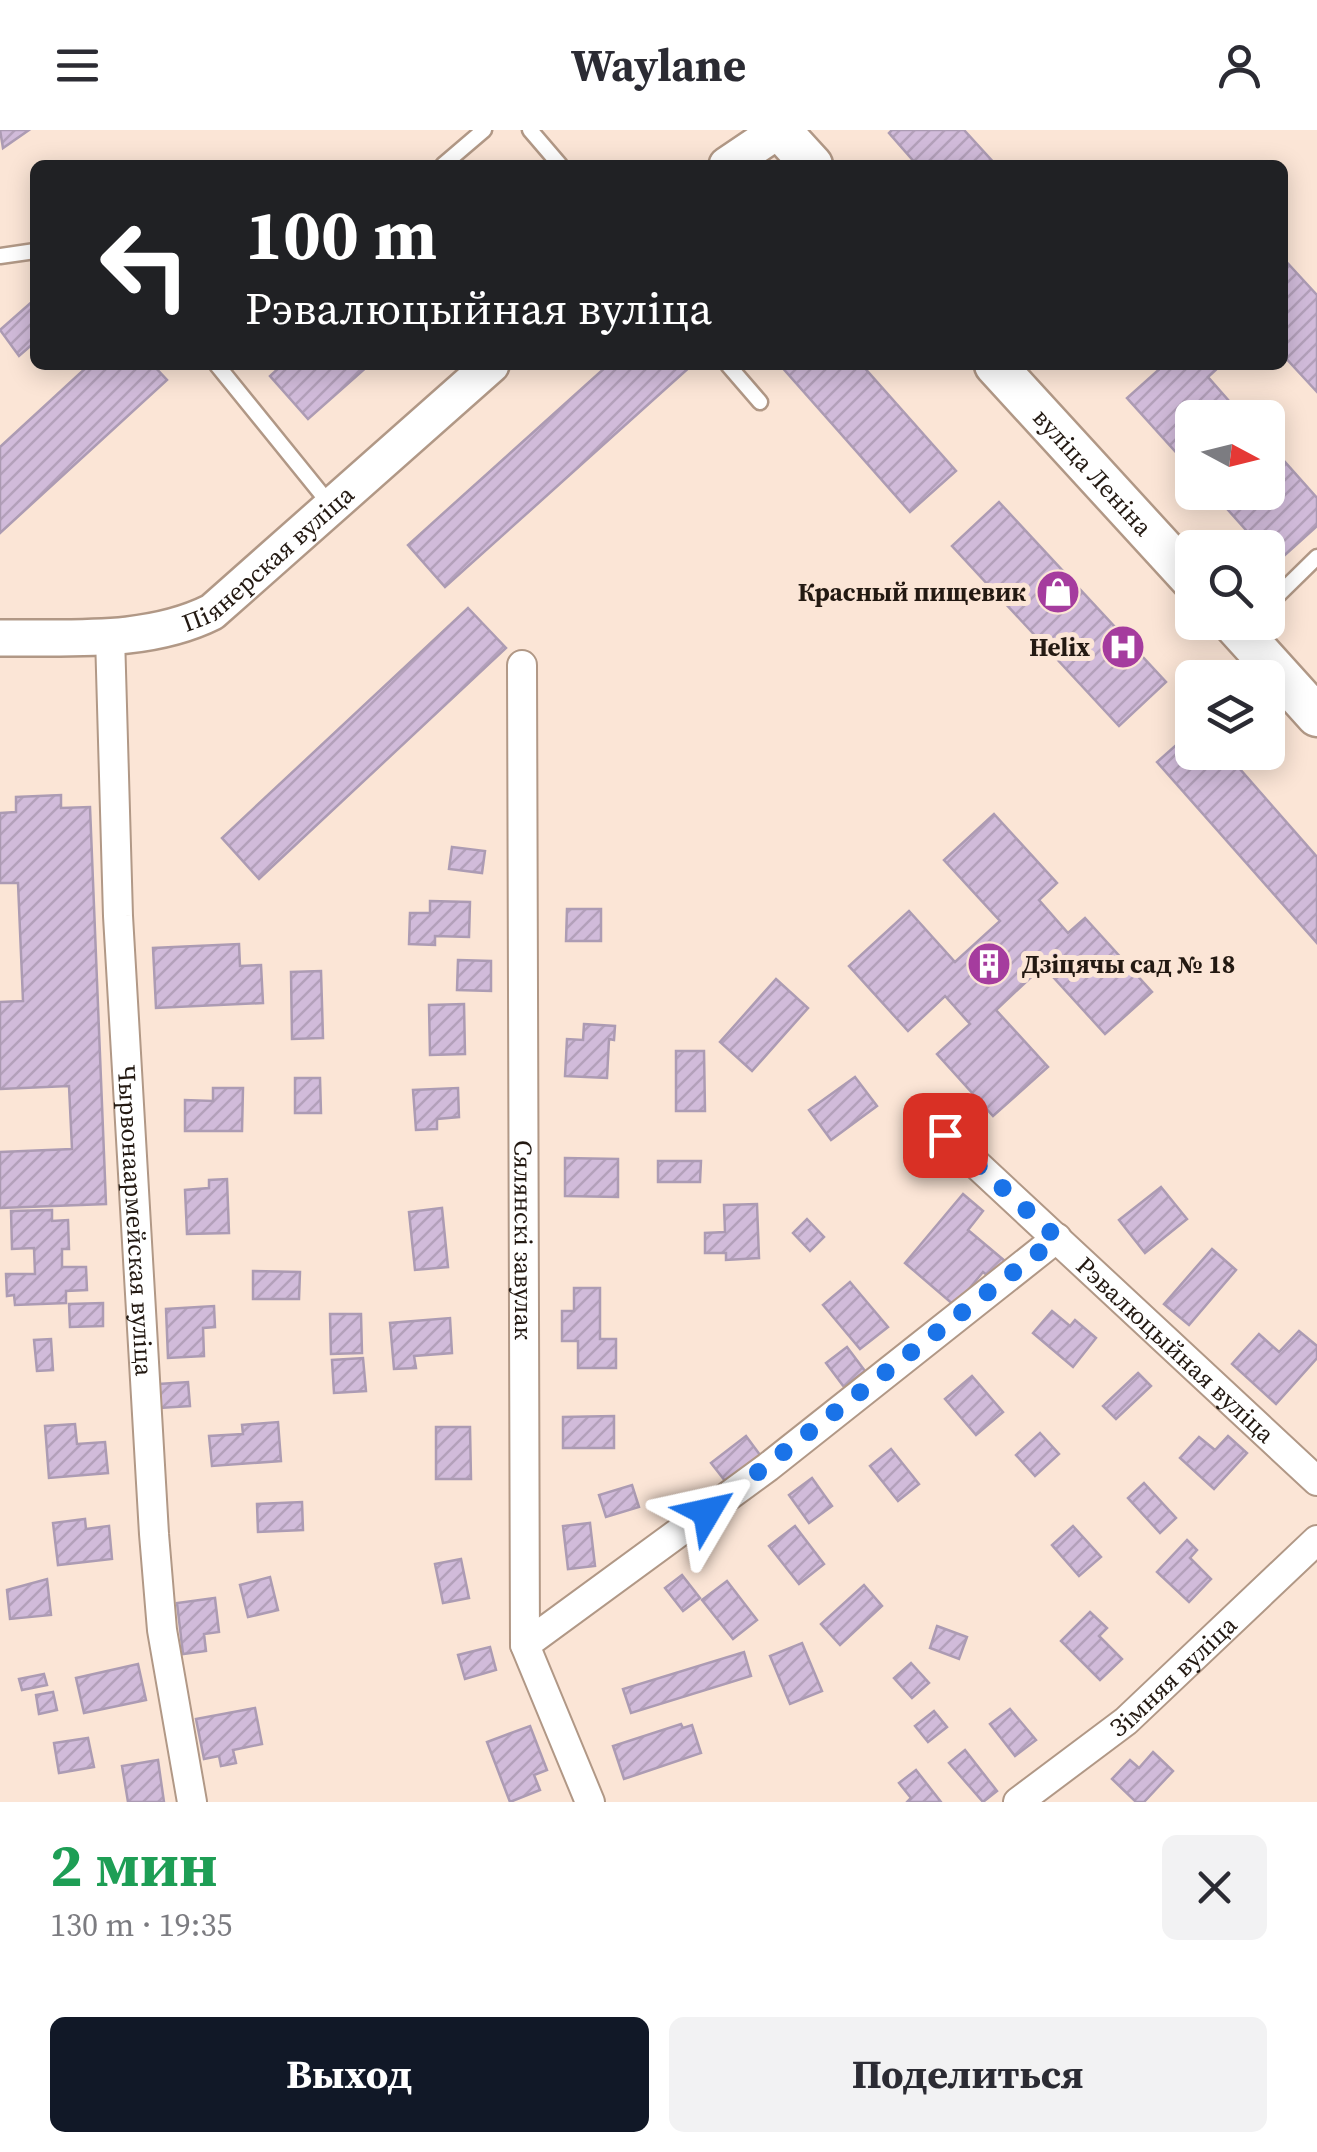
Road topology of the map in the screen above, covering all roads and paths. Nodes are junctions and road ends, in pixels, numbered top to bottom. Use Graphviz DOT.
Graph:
graph roads {
  1 [pos="484,130"];
  2 [pos="530,130"];
  3 [pos="779,130"];
  4 [pos="449,160"];
  5 [pos="556,160"];
  6 [pos="734,160"];
  7 [pos="807,160"];
  8 [pos="30,252"];
  9 [pos="0,256"];
  10 [pos="221,370"];
  11 [pos="485,370"];
  12 [pos="732,370"];
  13 [pos="1001,370"];
  14 [pos="760,402"];
  15 [pos="333,507"];
  16 [pos="1317,557"];
  17 [pos="1175,561"];
  18 [pos="1285,586"];
  19 [pos="110,636"];
  20 [pos="0,638"];
  21 [pos="1262,640"];
  22 [pos="522,666"];
  23 [pos="1317,716"];
  24 [pos="945,1135"];
  25 [pos="1057,1238"];
  26 [pos="1317,1481"];
  27 [pos="1317,1540"];
  28 [pos="525,1645"];
  29 [pos="192,1802"];
  30 [pos="590,1802"];
  31 [pos="1018,1802"];
  1 -- 4 [label="lane"];
  2 -- 5 [label="lane"];
  3 -- 6 [label="street"];
  3 -- 7 [label="main road"];
  8 -- 9 [label="lane"];
  10 -- 15 [label="lane"];
  11 -- 15 [label="street, Піянерская вуліца"];
  12 -- 14 [label="lane"];
  13 -- 17 [label="main road, вуліца Леніна"];
  15 -- 19 [label="street, Піянерская вуліца"];
  16 -- 18 [label="lane"];
  19 -- 20 [label="street, Піянерская вуліца"];
  19 -- 29 [label="street, Чырвонаармейская вуліца"];
  21 -- 23 [label="main road"];
  22 -- 28 [label="street, Сялянскі завулак"];
  24 -- 25 [label="street, Рэвалюцыйная вуліца"];
  25 -- 26 [label="street, Рэвалюцыйная вуліца"];
  25 -- 28 [label="street"];
  27 -- 31 [label="street, Зімняя вуліца"];
  28 -- 30 [label="street, Сялянскі завулак"];
}
